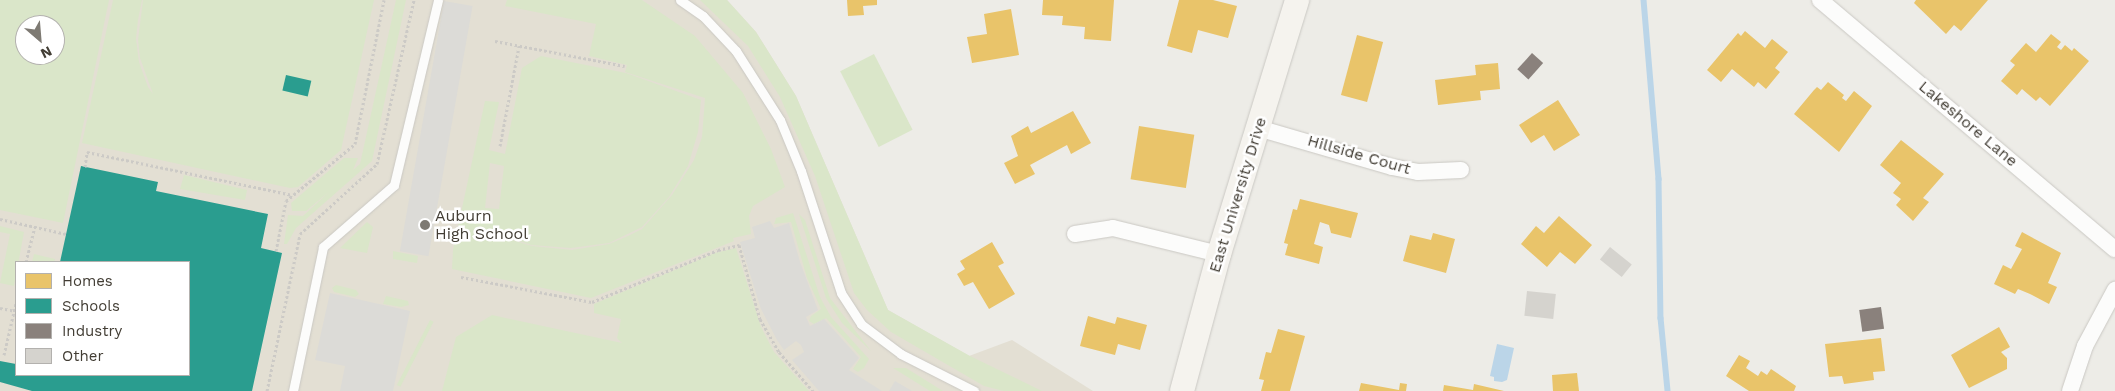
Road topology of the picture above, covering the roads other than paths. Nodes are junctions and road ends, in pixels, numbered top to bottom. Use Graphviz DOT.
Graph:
graph roads {
  1 [pos="438,0"];
  2 [pos="680,0"];
  3 [pos="1297,0"];
  4 [pos="1820,0"];
  5 [pos="1258,128"];
  6 [pos="1461,170"];
  7 [pos="1075,234"];
  8 [pos="2115,249"];
  9 [pos="1220,254"];
  10 [pos="2115,290"];
  11 [pos="293,391"];
  12 [pos="974,391"];
  13 [pos="1182,391"];
  14 [pos="2070,391"];
  1 -- 11 [label="lane"];
  2 -- 12 [label="lane"];
  3 -- 5 [label="main road, East University Drive"];
  4 -- 8 [label="street, Lakeshore Lane"];
  5 -- 6 [label="street, Hillside Court"];
  5 -- 9 [label="main road, East University Drive"];
  7 -- 9 [label="street"];
  9 -- 13 [label="main road, East University Drive"];
  10 -- 14 [label="street"];
}
